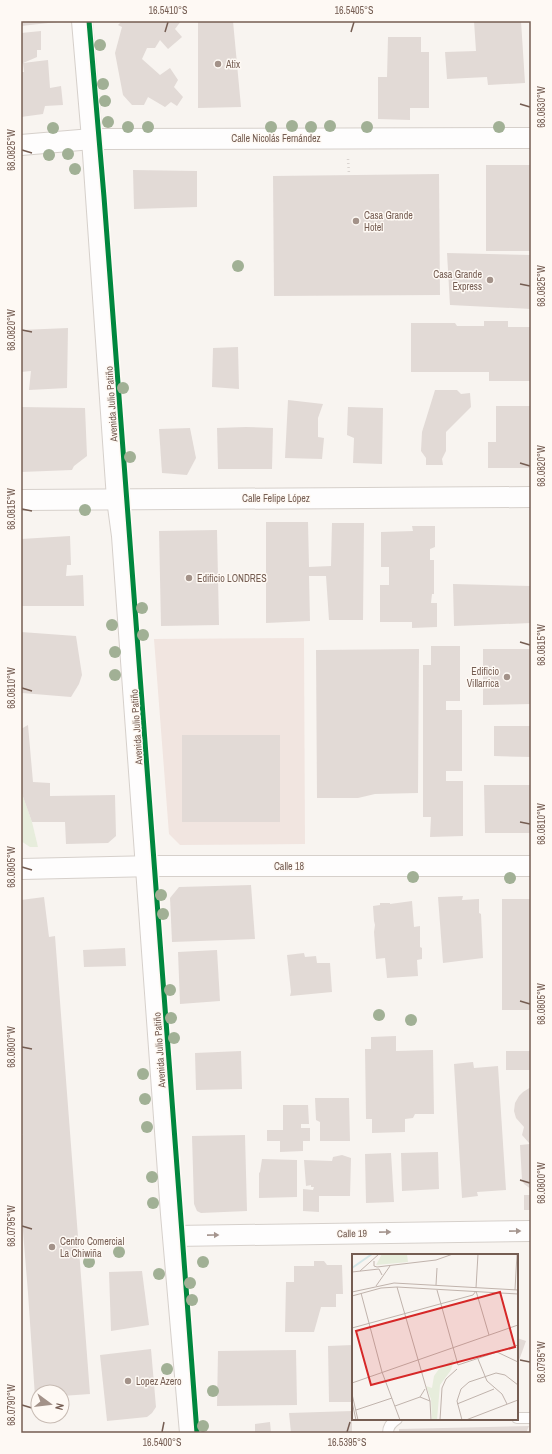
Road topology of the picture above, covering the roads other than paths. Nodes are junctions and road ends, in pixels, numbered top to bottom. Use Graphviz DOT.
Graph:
graph roads {
  1 [pos="82,21"];
  2 [pos="531,138"];
  3 [pos="92,139"];
  4 [pos="21,145"];
  5 [pos="531,497"];
  6 [pos="117,499"];
  7 [pos="21,500"];
  8 [pos="21,854"];
  9 [pos="146,866"];
  10 [pos="531,866"];
  11 [pos="21,868"];
  12 [pos="47,868"];
  13 [pos="531,1231"];
  14 [pos="174,1236"];
  15 [pos="518,1418"];
  16 [pos="531,1418"];
  17 [pos="396,1420"];
  18 [pos="190,1433"];
  19 [pos="388,1433"];
  1 -- 3 [label="street, Avenida Julio Patiño"];
  2 -- 3 [label="street, Calle Nicolás Fernández"];
  3 -- 4 [label="street, Calle Nicolás Fernández"];
  3 -- 6 [label="street, Avenida Julio Patiño"];
  5 -- 6 [label="street, Calle Felipe López"];
  6 -- 7 [label="street, Calle Felipe López"];
  6 -- 9 [label="street, Avenida Julio Patiño"];
  8 -- 12 [label="street, Calle 18"];
  9 -- 10 [label="street, Calle 18"];
  9 -- 12 [label="street, Calle 18"];
  9 -- 14 [label="street, Avenida Julio Patiño"];
  11 -- 12 [label="street, Calle 18"];
  14 -- 13 [label="street, Calle 19, one-way"];
  14 -- 18 [label="street, Avenida Julio Patiño"];
  15 -- 16 [label="lane"];
  17 -- 19 [label="lane"];
}
